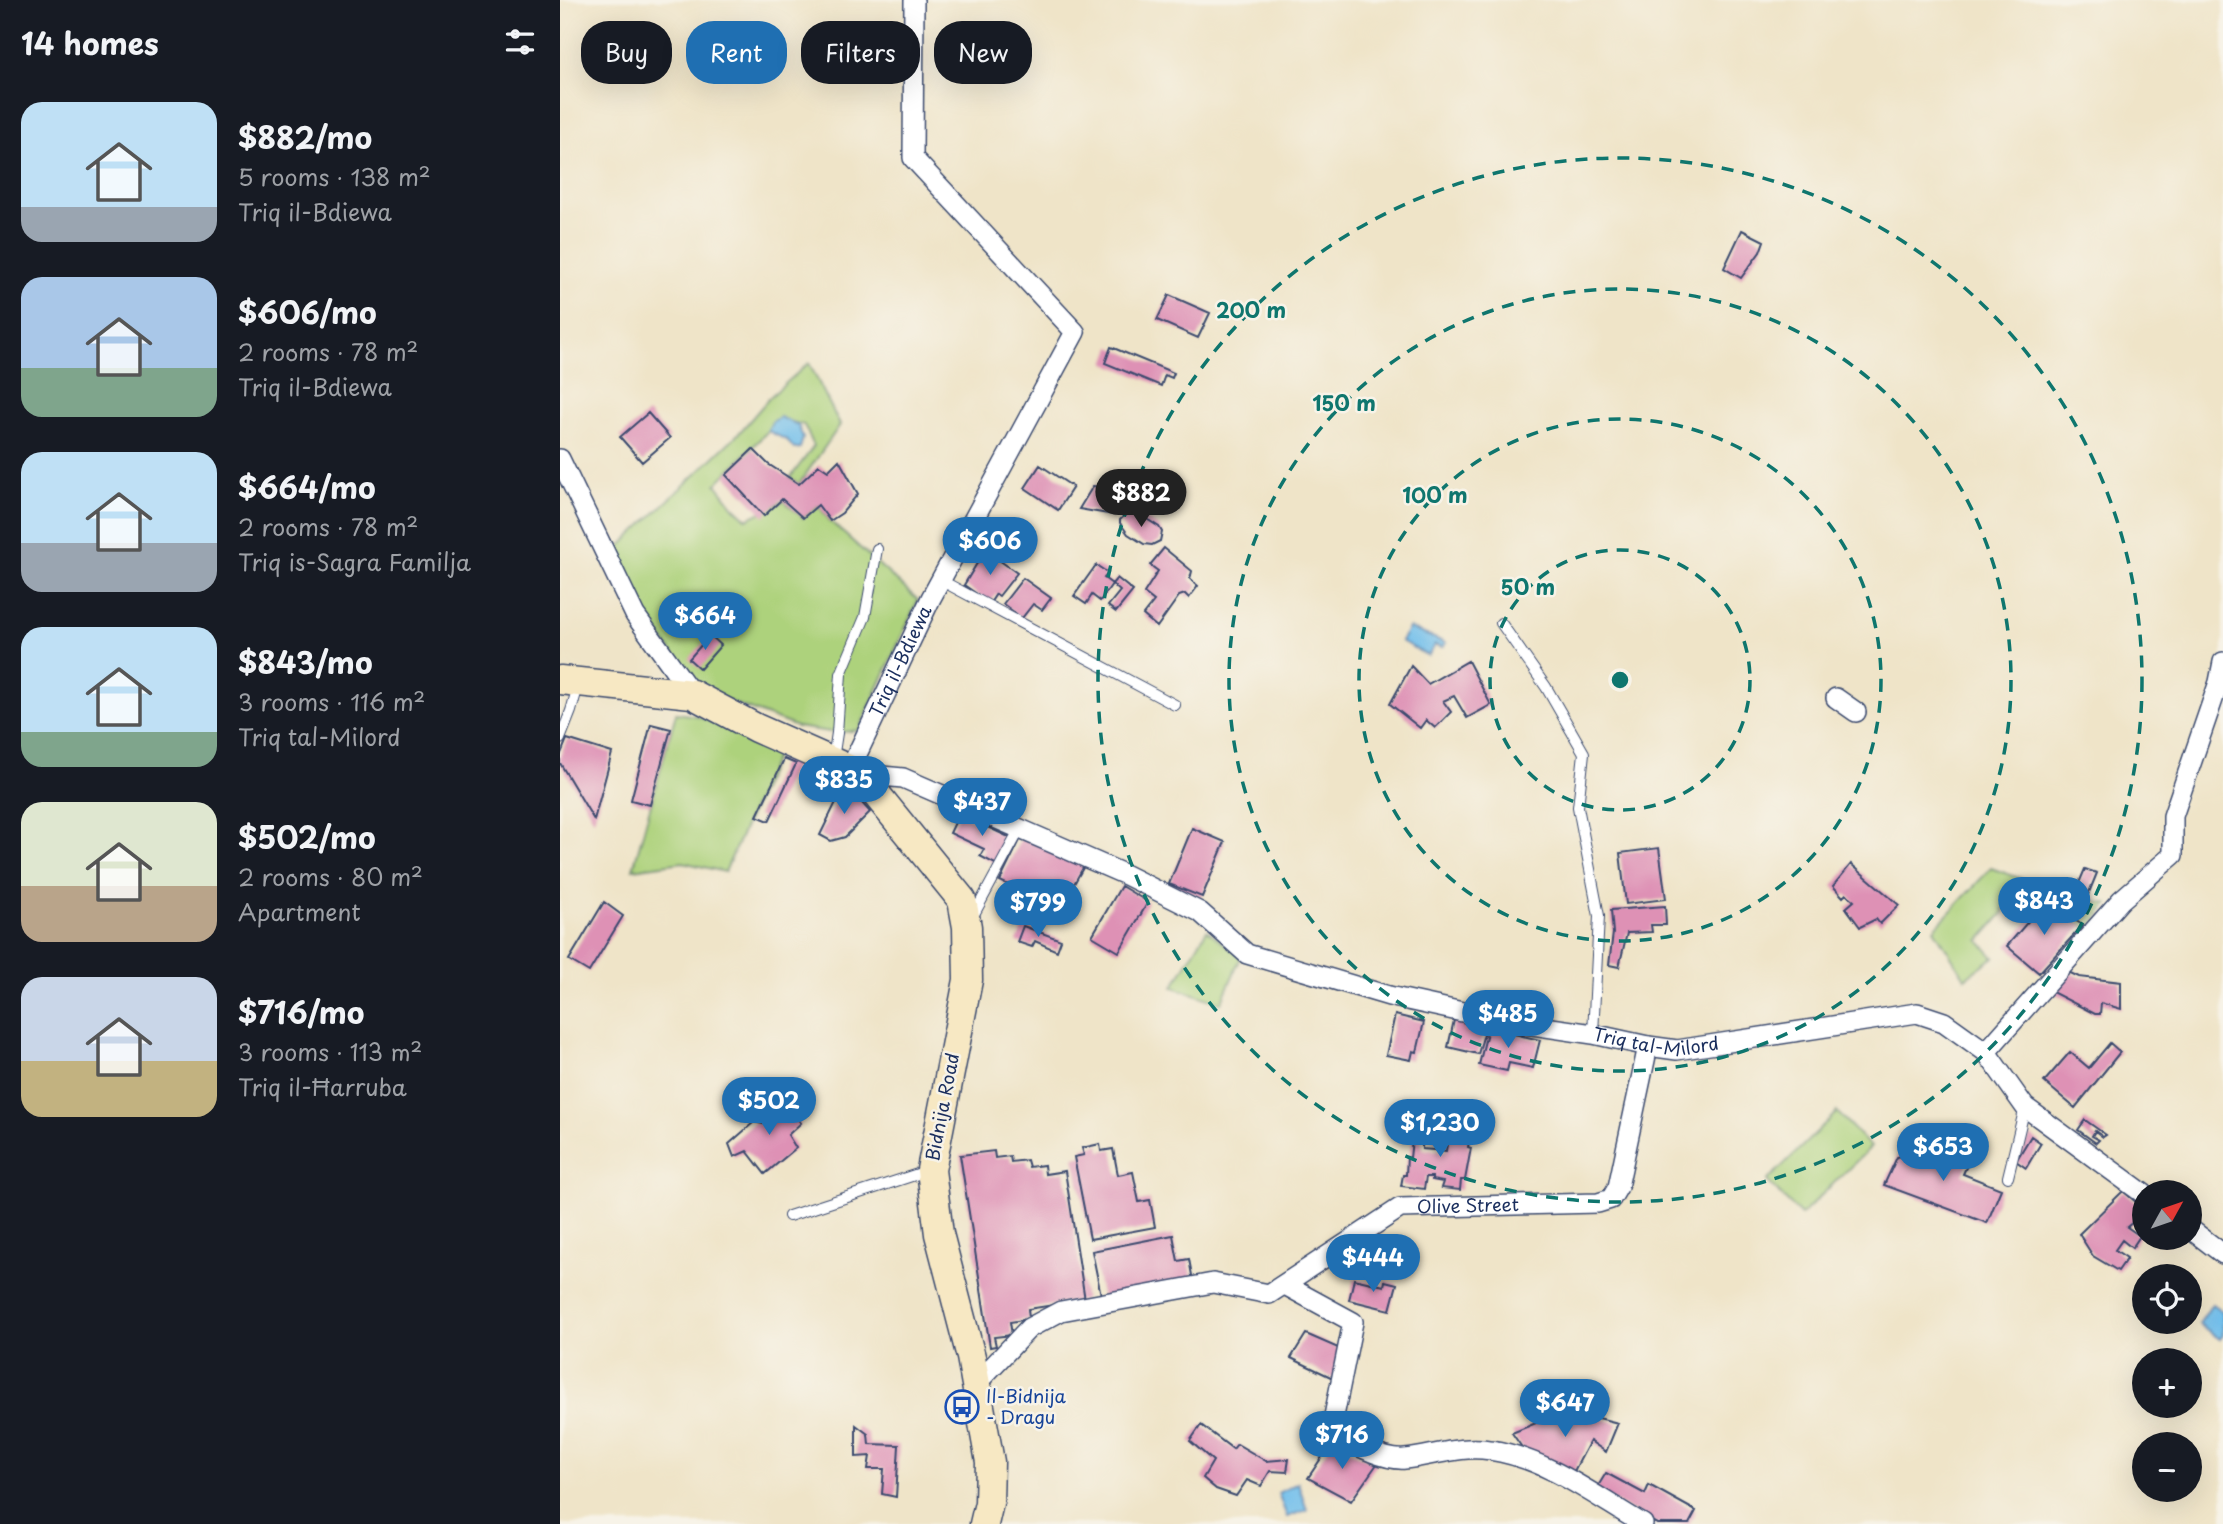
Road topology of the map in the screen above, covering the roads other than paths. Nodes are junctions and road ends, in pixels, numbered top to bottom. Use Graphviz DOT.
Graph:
graph roads {
  1 [pos="915,0"];
  2 [pos="560,459"];
  3 [pos="877,549"];
  4 [pos="942,582"];
  5 [pos="1501,622"];
  6 [pos="2223,662"];
  7 [pos="569,681"];
  8 [pos="692,694"];
  9 [pos="1836,698"];
  10 [pos="1175,705"];
  11 [pos="1856,712"];
  12 [pos="560,739"];
  13 [pos="848,768"];
  14 [pos="1020,829"];
  15 [pos="967,927"];
  16 [pos="1593,1034"];
  17 [pos="1648,1046"];
  18 [pos="1986,1052"];
  19 [pos="2025,1107"];
  20 [pos="931,1170"];
  21 [pos="2008,1177"];
  22 [pos="2132,1185"];
  23 [pos="789,1216"];
  24 [pos="2202,1238"];
  25 [pos="2223,1254"];
  26 [pos="1285,1285"];
  27 [pos="975,1385"];
  28 [pos="984,1524"];
  29 [pos="1643,1524"];
  1 -- 4 [label="street, Triq il-Bdiewa"];
  2 -- 8 [label="street"];
  3 -- 13 [label="lane"];
  4 -- 10 [label="lane"];
  4 -- 13 [label="street, Triq il-Bdiewa"];
  5 -- 16 [label="lane"];
  6 -- 18 [label="street"];
  7 -- 8 [label="street"];
  7 -- 12 [label="lane"];
  8 -- 13 [label="street"];
  9 -- 11 [label="street"];
  13 -- 14 [label="street, Triq tal-Milord"];
  13 -- 15 [label="street, Bidnija Road"];
  14 -- 15 [label="lane"];
  14 -- 16 [label="street, Triq tal-Milord"];
  15 -- 20 [label="street, Bidnija Road"];
  16 -- 17 [label="street, Triq tal-Milord"];
  17 -- 18 [label="street, Triq tal-Milord"];
  17 -- 26 [label="street, Olive Street"];
  18 -- 19 [label="street, Triq tal-Milord"];
  19 -- 21 [label="lane"];
  19 -- 22 [label="street, Triq tal-Milord"];
  20 -- 23 [label="lane"];
  20 -- 27 [label="street, Bidnija Road"];
  24 -- 25 [label="street"];
  26 -- 27 [label="street, Olive Street"];
  26 -- 29 [label="street"];
  27 -- 28 [label="street, Bidnija Road"];
}
